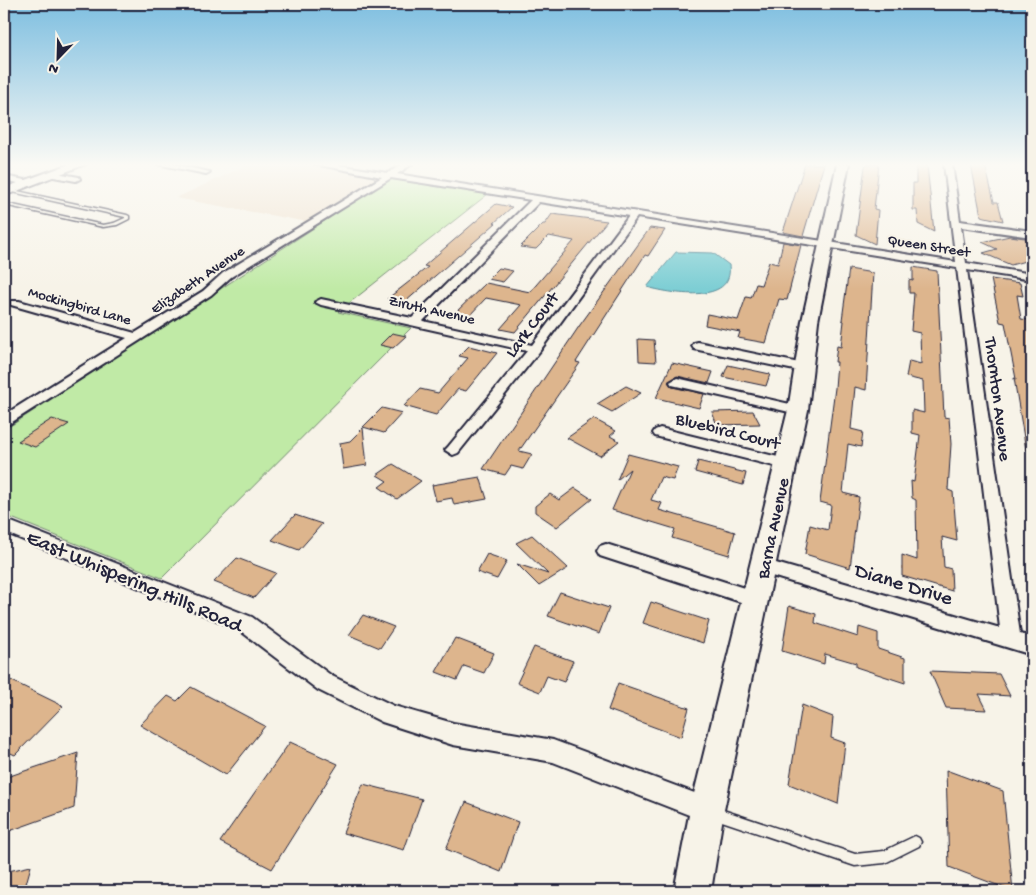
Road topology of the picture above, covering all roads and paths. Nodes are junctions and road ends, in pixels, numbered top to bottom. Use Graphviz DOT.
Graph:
graph roads {
  1 [pos="12,206"];
  2 [pos="83,206"];
  3 [pos="340,206"];
  4 [pos="530,206"];
  5 [pos="574,206"];
  6 [pos="834,206"];
  7 [pos="953,206"];
  8 [pos="634,215"];
  9 [pos="955,223"];
  10 [pos="1032,234"];
  11 [pos="825,244"];
  12 [pos="963,266"];
  13 [pos="1032,277"];
  14 [pos="321,302"];
  15 [pos="15,303"];
  16 [pos="415,322"];
  17 [pos="137,337"];
  18 [pos="698,346"];
  19 [pos="535,349"];
  20 [pos="804,368"];
  21 [pos="677,382"];
  22 [pos="798,410"];
  23 [pos="4,422"];
  24 [pos="660,432"];
  25 [pos="453,450"];
  26 [pos="786,464"];
  27 [pos="4,525"];
  28 [pos="606,551"];
  29 [pos="762,566"];
  30 [pos="756,599"];
  31 [pos="1011,640"];
  32 [pos="1032,646"];
  33 [pos="707,810"];
  34 [pos="915,842"];
  35 [pos="692,891"];
  1 -- 2 [label="lane"];
  3 -- 17 [label="street, Elizabeth Avenue"];
  4 -- 16 [label="street"];
  5 -- 8 [label="street, Queen Street"];
  6 -- 11 [label="street, Barna Avenue"];
  7 -- 9 [label="street, Thornton Avenue"];
  8 -- 11 [label="street, Queen Street"];
  8 -- 19 [label="street, Lark Court"];
  9 -- 10 [label="street"];
  9 -- 12 [label="street, Thornton Avenue"];
  11 -- 12 [label="street, Queen Street"];
  11 -- 20 [label="street, Barna Avenue"];
  12 -- 13 [label="street, Queen Street"];
  12 -- 31 [label="street, Thornton Avenue"];
  14 -- 16 [label="street, Ziruth Avenue"];
  15 -- 17 [label="street, Mockingbird Lane"];
  16 -- 19 [label="street, Ziruth Avenue"];
  17 -- 23 [label="street, Elizabeth Avenue"];
  18 -- 20 [label="street"];
  19 -- 25 [label="street, Lark Court"];
  20 -- 22 [label="street, Barna Avenue"];
  21 -- 22 [label="street, Bluebird Court"];
  22 -- 26 [label="street, Barna Avenue"];
  24 -- 26 [label="street, Bluebird Court"];
  26 -- 29 [label="street, Barna Avenue"];
  27 -- 33 [label="street, East Whispering Hills Road"];
  28 -- 30 [label="street"];
  29 -- 30 [label="street, Barna Avenue"];
  29 -- 31 [label="street, Diane Drive"];
  30 -- 33 [label="street, Barna Avenue"];
  31 -- 32 [label="street, Diane Drive"];
  33 -- 34 [label="lane"];
  33 -- 35 [label="street, Barna Avenue"];
}
